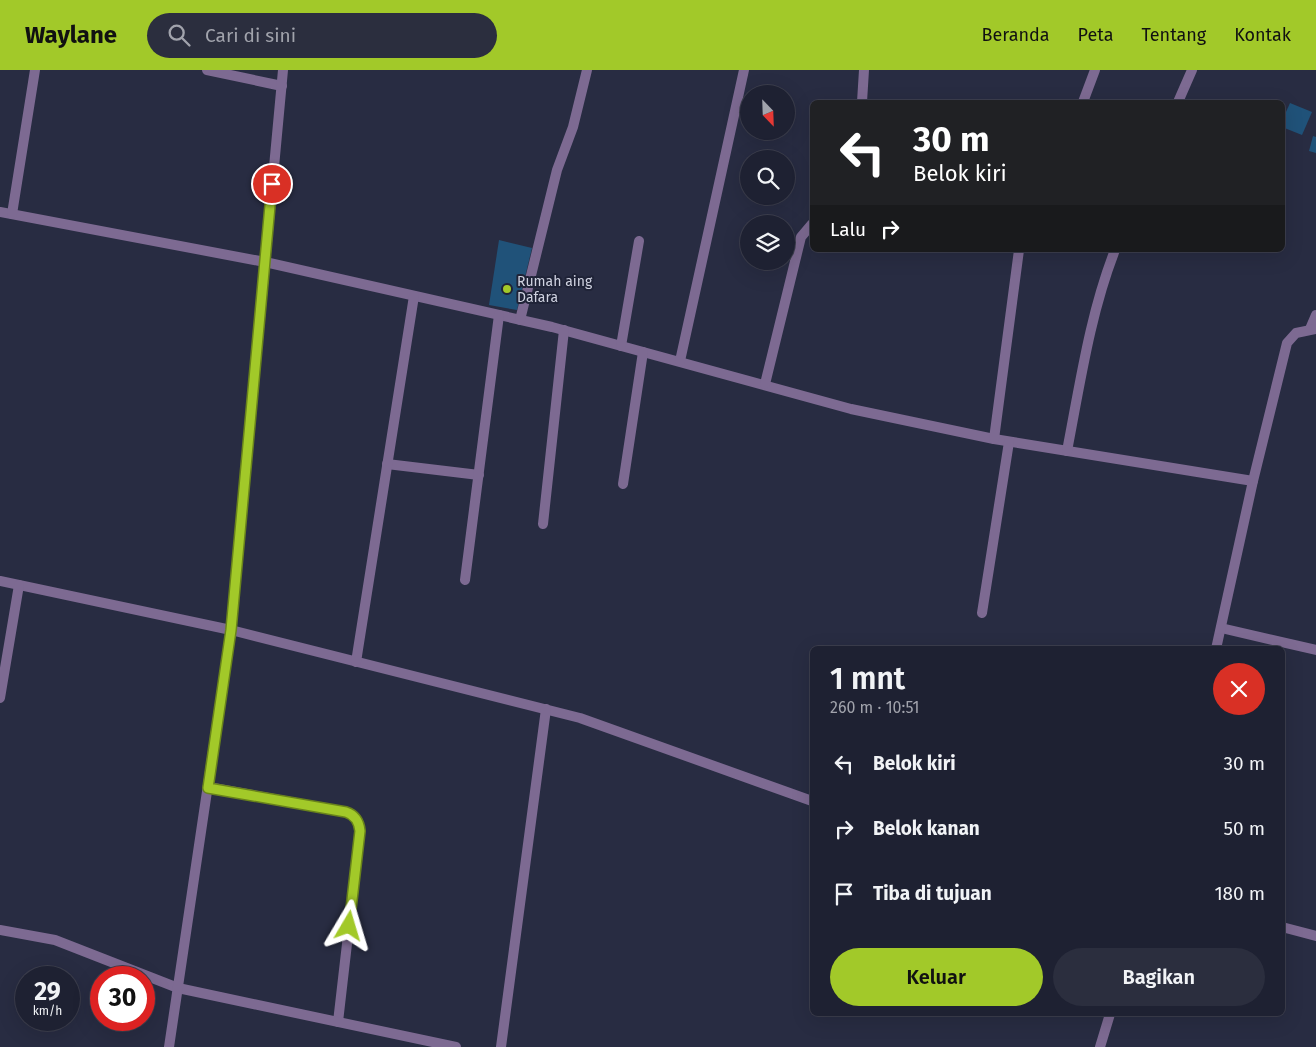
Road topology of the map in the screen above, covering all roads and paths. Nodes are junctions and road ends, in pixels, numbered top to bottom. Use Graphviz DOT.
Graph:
graph roads {
  1 [pos="35,70"];
  2 [pos="207,70"];
  3 [pos="283,70"];
  4 [pos="587,70"];
  5 [pos="744,70"];
  6 [pos="864,70"];
  7 [pos="1095,70"];
  8 [pos="1192,70"];
  9 [pos="282,86"];
  10 [pos="862,100"];
  11 [pos="1084,100"];
  12 [pos="1179,100"];
  13 [pos="0,212"];
  14 [pos="12,214"];
  15 [pos="810,226"];
  16 [pos="640,241"];
  17 [pos="1019,252"];
  18 [pos="1114,252"];
  19 [pos="265,262"];
  20 [pos="414,296"];
  21 [pos="499,315"];
  22 [pos="1316,315"];
  23 [pos="520,320"];
  24 [pos="1313,329"];
  25 [pos="564,330"];
  26 [pos="622,346"];
  27 [pos="643,352"];
  28 [pos="680,362"];
  29 [pos="765,384"];
  30 [pos="994,439"];
  31 [pos="1010,442"];
  32 [pos="1067,451"];
  33 [pos="387,464"];
  34 [pos="478,475"];
  35 [pos="1253,482"];
  36 [pos="623,484"];
  37 [pos="543,524"];
  38 [pos="465,580"];
  39 [pos="0,581"];
  40 [pos="19,585"];
  41 [pos="982,613"];
  42 [pos="1221,628"];
  43 [pos="231,630"];
  44 [pos="1217,646"];
  45 [pos="1316,650"];
  46 [pos="356,662"];
  47 [pos="0,698"];
  48 [pos="546,710"];
  49 [pos="208,788"];
  50 [pos="810,800"];
  51 [pos="1285,928"];
  52 [pos="0,930"];
  53 [pos="1316,936"];
  54 [pos="178,988"];
  55 [pos="1109,1016"];
  56 [pos="338,1022"];
  57 [pos="169,1047"];
  58 [pos="456,1047"];
  59 [pos="502,1047"];
  60 [pos="1100,1047"];
  1 -- 14 [label="street"];
  2 -- 9 [label="street"];
  3 -- 9 [label="street"];
  4 -- 23 [label="street"];
  5 -- 28 [label="street"];
  6 -- 10 [label="street"];
  7 -- 11 [label="street"];
  8 -- 12 [label="street"];
  9 -- 19 [label="street"];
  13 -- 14 [label="street"];
  14 -- 19 [label="street"];
  15 -- 29 [label="street"];
  16 -- 26 [label="street"];
  17 -- 30 [label="street"];
  18 -- 32 [label="street"];
  19 -- 20 [label="street"];
  19 -- 43 [label="street"];
  20 -- 21 [label="street"];
  20 -- 33 [label="street"];
  21 -- 23 [label="street"];
  21 -- 34 [label="street"];
  22 -- 24 [label="street"];
  23 -- 25 [label="street"];
  24 -- 35 [label="street"];
  25 -- 26 [label="street"];
  25 -- 37 [label="street"];
  26 -- 27 [label="street"];
  27 -- 28 [label="street"];
  27 -- 36 [label="street"];
  28 -- 29 [label="street"];
  29 -- 30 [label="street"];
  30 -- 31 [label="street"];
  31 -- 32 [label="street"];
  31 -- 41 [label="street"];
  32 -- 35 [label="street"];
  33 -- 34 [label="street"];
  33 -- 46 [label="street"];
  34 -- 38 [label="street"];
  35 -- 42 [label="street"];
  39 -- 40 [label="street"];
  40 -- 43 [label="street"];
  40 -- 47 [label="street"];
  42 -- 44 [label="street"];
  42 -- 45 [label="street"];
  43 -- 46 [label="street"];
  43 -- 49 [label="street"];
  46 -- 48 [label="street"];
  48 -- 50 [label="street"];
  48 -- 59 [label="street"];
  49 -- 54 [label="street"];
  49 -- 56 [label="street"];
  51 -- 53 [label="street"];
  52 -- 54 [label="street"];
  54 -- 56 [label="street"];
  54 -- 57 [label="street"];
  55 -- 60 [label="street"];
  56 -- 58 [label="street"];
}
